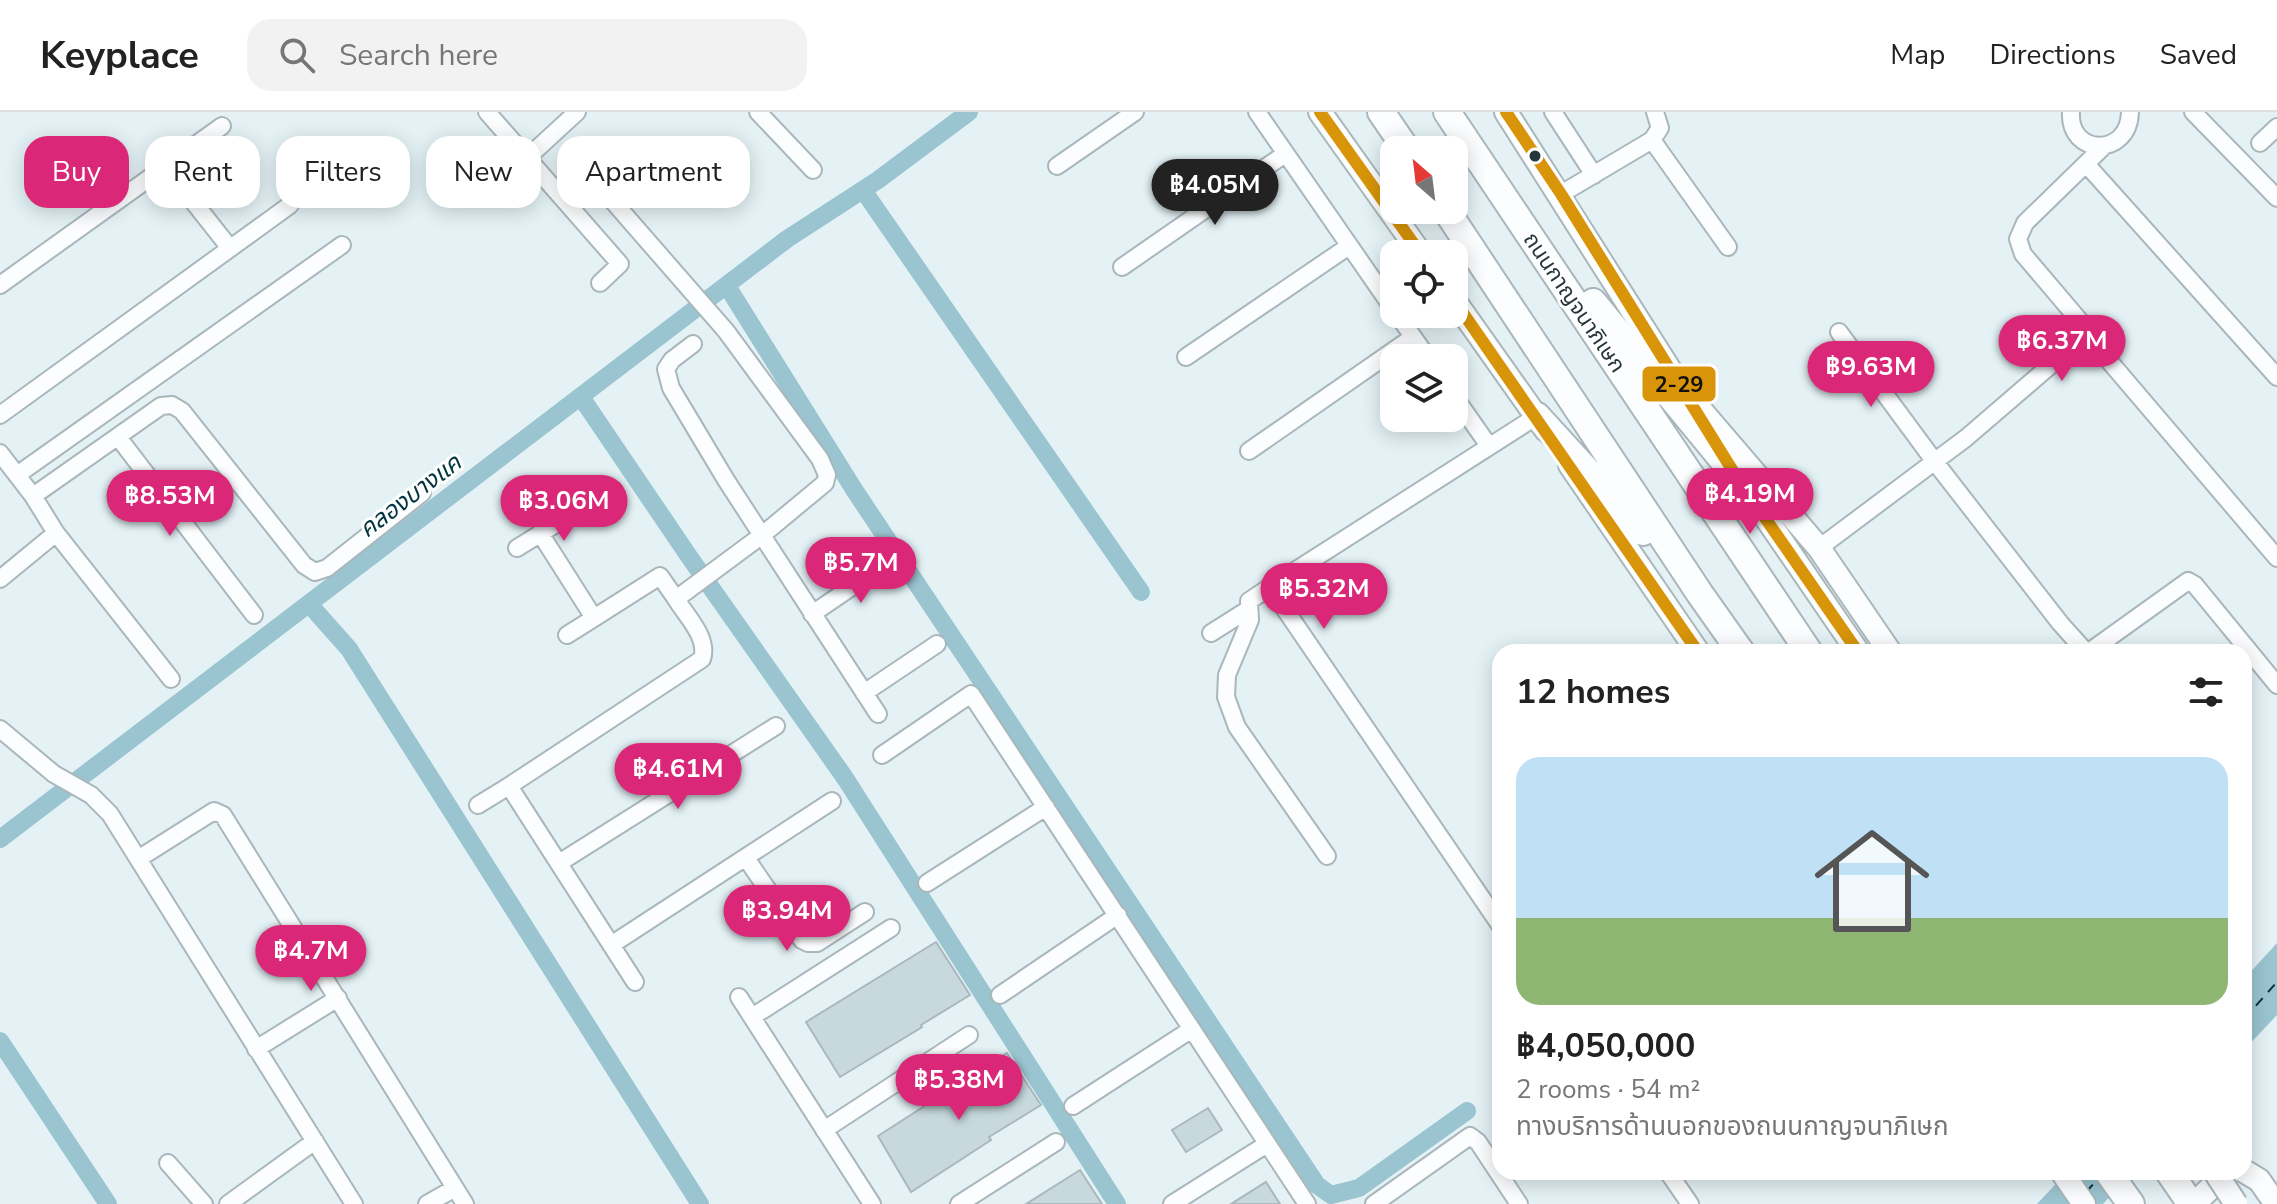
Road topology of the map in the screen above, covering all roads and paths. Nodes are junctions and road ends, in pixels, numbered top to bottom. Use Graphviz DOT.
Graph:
graph roads {
  1 [pos="487,112"];
  2 [pos="577,112"];
  3 [pos="758,112"];
  4 [pos="1135,112"];
  5 [pos="1257,112"];
  6 [pos="1320,112"];
  7 [pos="1381,112"];
  8 [pos="1447,112"];
  9 [pos="1506,112"];
  10 [pos="1553,112"];
  11 [pos="1655,112"];
  12 [pos="2071,112"];
  13 [pos="2131,112"];
  14 [pos="2193,112"];
  15 [pos="222,126"];
  16 [pos="2277,127"];
  17 [pos="208,136"];
  18 [pos="508,136"];
  19 [pos="1397,136"];
  20 [pos="1652,140"];
  21 [pos="2260,143"];
  22 [pos="541,145"];
  23 [pos="2104,146"];
  24 [pos="1285,154"];
  25 [pos="2087,165"];
  26 [pos="1057,166"];
  27 [pos="813,170"];
  28 [pos="541,174"];
  29 [pos="1594,175"];
  30 [pos="145,182"];
  31 [pos="1499,189"];
  32 [pos="557,192"];
  33 [pos="1561,194"];
  34 [pos="2277,198"];
  35 [pos="198,208"];
  36 [pos="286,208"];
  37 [pos="571,208"];
  38 [pos="620,208"];
  39 [pos="1455,224"];
  40 [pos="1411,240"];
  41 [pos="342,245"];
  42 [pos="1349,246"];
  43 [pos="229,247"];
  44 [pos="1728,247"];
  45 [pos="1122,267"];
  46 [pos="600,283"];
  47 [pos="0,285"];
  48 [pos="1380,290"];
  49 [pos="1468,320"];
  50 [pos="1407,328"];
  51 [pos="2081,328"];
  52 [pos="1839,332"];
  53 [pos="1413,337"];
  54 [pos="693,344"];
  55 [pos="1418,344"];
  56 [pos="1186,357"];
  57 [pos="2277,377"];
  58 [pos="1685,392"];
  59 [pos="0,415"];
  60 [pos="1468,416"];
  61 [pos="1537,416"];
  62 [pos="118,437"];
  63 [pos="1489,446"];
  64 [pos="1249,451"];
  65 [pos="0,453"];
  66 [pos="1935,462"];
  67 [pos="17,475"];
  68 [pos="1736,476"];
  69 [pos="422,493"];
  70 [pos="33,496"];
  71 [pos="590,503"];
  72 [pos="56,533"];
  73 [pos="540,533"];
  74 [pos="1617,535"];
  75 [pos="761,536"];
  76 [pos="517,548"];
  77 [pos="1819,548"];
  78 [pos="2277,558"];
  79 [pos="887,563"];
  80 [pos="0,579"];
  81 [pos="1276,583"];
  82 [pos="1700,594"];
  83 [pos="682,595"];
  84 [pos="1249,609"];
  85 [pos="812,614"];
  86 [pos="254,615"];
  87 [pos="594,618"];
  88 [pos="1211,633"];
  89 [pos="567,635"];
  90 [pos="937,644"];
  91 [pos="1678,644"];
  92 [pos="1692,644"];
  93 [pos="1735,644"];
  94 [pos="1804,644"];
  95 [pos="1852,644"];
  96 [pos="1885,644"];
  97 [pos="2080,644"];
  98 [pos="2098,644"];
  99 [pos="2243,644"];
  100 [pos="2252,655"];
  101 [pos="171,679"];
  102 [pos="2277,685"];
  103 [pos="864,693"];
  104 [pos="878,714"];
  105 [pos="776,726"];
  106 [pos="0,729"];
  107 [pos="882,755"];
  108 [pos="509,786"];
  109 [pos="832,801"];
  110 [pos="478,805"];
  111 [pos="1046,807"];
  112 [pos="1327,856"];
  113 [pos="746,858"];
  114 [pos="138,859"];
  115 [pos="559,863"];
  116 [pos="927,883"];
  117 [pos="865,912"];
  118 [pos="1492,913"];
  119 [pos="1118,915"];
  120 [pos="891,928"];
  121 [pos="611,945"];
  122 [pos="635,982"];
  123 [pos="1000,995"];
  124 [pos="739,997"];
  125 [pos="338,998"];
  126 [pos="752,1017"];
  127 [pos="1192,1029"];
  128 [pos="969,1035"];
  129 [pos="256,1049"];
  130 [pos="1073,1106"];
  131 [pos="824,1130"];
  132 [pos="315,1141"];
  133 [pos="1056,1142"];
  134 [pos="1267,1144"];
  135 [pos="168,1163"];
  136 [pos="1492,1163"];
  137 [pos="2252,1176"];
  138 [pos="1503,1180"];
  139 [pos="1674,1180"];
  140 [pos="2068,1180"];
  141 [pos="2114,1180"];
  142 [pos="2175,1180"];
  143 [pos="2219,1180"];
  144 [pos="2220,1180"];
  145 [pos="455,1188"];
  146 [pos="204,1204"];
  147 [pos="228,1204"];
  148 [pos="354,1204"];
  149 [pos="427,1204"];
  150 [pos="465,1204"];
  151 [pos="872,1204"];
  152 [pos="959,1204"];
  153 [pos="1172,1204"];
  154 [pos="1307,1204"];
  155 [pos="1374,1204"];
  156 [pos="1519,1204"];
  157 [pos="1690,1204"];
  158 [pos="2084,1204"];
  159 [pos="2131,1204"];
  160 [pos="2192,1204"];
  161 [pos="2236,1204"];
  162 [pos="2276,1204"];
  1 -- 18 [label="street"];
  2 -- 22 [label="street"];
  3 -- 27 [label="street"];
  4 -- 26 [label="street"];
  5 -- 24 [label="street"];
  6 -- 40 [label="main road"];
  7 -- 19 [label="highway"];
  8 -- 31 [label="highway, ถนนกาญจนาภิเษก"];
  9 -- 33 [label="main road"];
  10 -- 29 [label="street"];
  11 -- 20 [label="street"];
  12 -- 23 [label="street"];
  13 -- 23 [label="street"];
  14 -- 34 [label="street"];
  15 -- 17 [label="street"];
  16 -- 21 [label="street"];
  20 -- 29 [label="street"];
  20 -- 44 [label="street"];
  23 -- 25 [label="street"];
  24 -- 42 [label="street"];
  24 -- 45 [label="street"];
  25 -- 51 [label="street"];
  25 -- 57 [label="street"];
  28 -- 32 [label="street"];
  29 -- 33 [label="street"];
  30 -- 47 [label="street"];
  31 -- 68 [label="highway"];
  31 -- 94 [label="highway, ถนนกาญจนาภิเษก"];
  33 -- 58 [label="main road"];
  35 -- 43 [label="street"];
  36 -- 43 [label="street"];
  37 -- 46 [label="street"];
  38 -- 75 [label="street"];
  39 -- 82 [label="highway"];
  41 -- 67 [label="street"];
  42 -- 48 [label="street"];
  42 -- 56 [label="street"];
  43 -- 59 [label="street"];
  49 -- 61 [label="main road"];
  50 -- 53 [label="street"];
  51 -- 66 [label="street"];
  51 -- 78 [label="street"];
  52 -- 66 [label="street"];
  53 -- 55 [label="street"];
  53 -- 64 [label="street"];
  54 -- 75 [label="street"];
  58 -- 68 [label="main road"];
  58 -- 77 [label="main road"];
  60 -- 63 [label="street"];
  61 -- 63 [label="street"];
  61 -- 74 [label="main road"];
  61 -- 82 [label="highway"];
  62 -- 69 [label="street"];
  62 -- 70 [label="street"];
  62 -- 86 [label="street"];
  63 -- 81 [label="street"];
  65 -- 67 [label="street"];
  66 -- 77 [label="street"];
  66 -- 97 [label="street"];
  67 -- 70 [label="street"];
  68 -- 95 [label="main road"];
  70 -- 72 [label="street"];
  71 -- 73 [label="street"];
  72 -- 80 [label="street"];
  72 -- 101 [label="street"];
  73 -- 76 [label="street"];
  73 -- 87 [label="street"];
  74 -- 91 [label="main road"];
  74 -- 92 [label="main road"];
  75 -- 83 [label="street"];
  75 -- 85 [label="street"];
  77 -- 96 [label="main road"];
  79 -- 85 [label="street"];
  81 -- 84 [label="street"];
  81 -- 118 [label="street"];
  82 -- 93 [label="highway"];
  83 -- 87 [label="street"];
  83 -- 108 [label="street"];
  84 -- 88 [label="street"];
  84 -- 112 [label="street"];
  85 -- 103 [label="street"];
  87 -- 89 [label="street"];
  90 -- 103 [label="street"];
  98 -- 99 [label="street"];
  100 -- 102 [label="street"];
  103 -- 104 [label="street"];
  105 -- 115 [label="street"];
  106 -- 114 [label="street"];
  107 -- 111 [label="street"];
  108 -- 110 [label="street"];
  108 -- 115 [label="street"];
  109 -- 113 [label="street"];
  111 -- 116 [label="street"];
  111 -- 119 [label="street"];
  113 -- 117 [label="street"];
  113 -- 121 [label="street"];
  114 -- 125 [label="street"];
  114 -- 129 [label="street"];
  115 -- 121 [label="street"];
  119 -- 123 [label="street"];
  119 -- 127 [label="street"];
  120 -- 126 [label="street"];
  121 -- 122 [label="street"];
  124 -- 126 [label="street"];
  125 -- 129 [label="street"];
  125 -- 145 [label="street"];
  126 -- 131 [label="street"];
  127 -- 130 [label="street"];
  127 -- 134 [label="street"];
  128 -- 131 [label="street"];
  129 -- 132 [label="street"];
  131 -- 151 [label="street"];
  132 -- 147 [label="street"];
  132 -- 148 [label="street"];
  133 -- 152 [label="street"];
  134 -- 153 [label="street"];
  134 -- 154 [label="street"];
  135 -- 146 [label="street"];
  136 -- 155 [label="street"];
  137 -- 162 [label="main road"];
  138 -- 156 [label="street"];
  139 -- 157 [label="street"];
  140 -- 158 [label="main road"];
  141 -- 159 [label="highway"];
  142 -- 160 [label="highway"];
  143 -- 160 [label="main road"];
  144 -- 161 [label="main road, bridge"];
  145 -- 149 [label="street"];
  145 -- 150 [label="street"];
}
